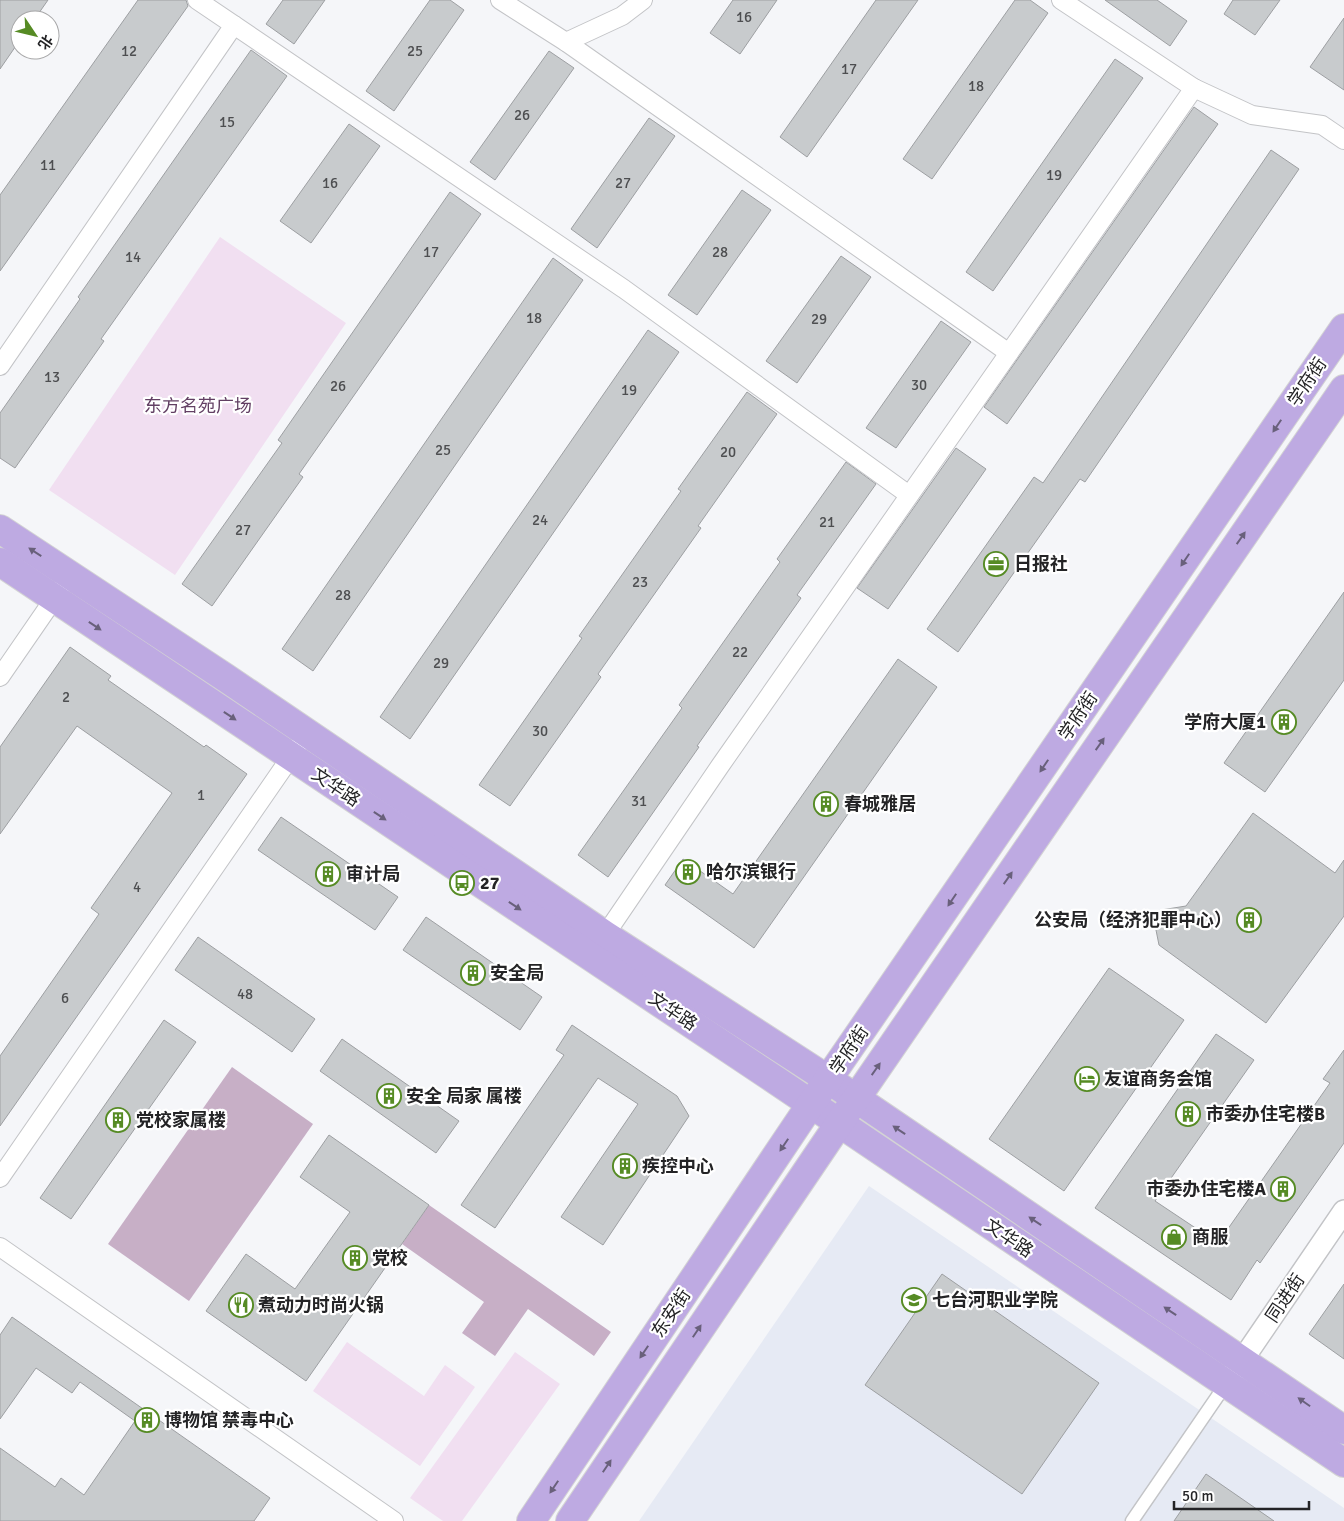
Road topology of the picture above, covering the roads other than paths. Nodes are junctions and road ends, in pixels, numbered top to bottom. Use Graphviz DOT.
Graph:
graph roads {
  1 [pos="197,0"];
  2 [pos="500,0"];
  3 [pos="643,0"];
  4 [pos="1061,0"];
  5 [pos="234,25"];
  6 [pos="566,42"];
  7 [pos="1194,88"];
  8 [pos="1344,140"];
  9 [pos="1344,328"];
  10 [pos="1009,353"];
  11 [pos="0,366"];
  12 [pos="1344,389"];
  13 [pos="908,495"];
  14 [pos="0,529"];
  15 [pos="0,562"];
  16 [pos="69,575"];
  17 [pos="54,599"];
  18 [pos="0,677"];
  19 [pos="307,733"];
  20 [pos="291,757"];
  21 [pos="605,935"];
  22 [pos="828,1080"];
  23 [pos="855,1100"];
  24 [pos="811,1104"];
  25 [pos="839,1124"];
  26 [pos="0,1178"];
  27 [pos="1344,1211"];
  28 [pos="0,1247"];
  29 [pos="1243,1360"];
  30 [pos="1226,1384"];
  31 [pos="1344,1430"];
  32 [pos="1344,1464"];
  33 [pos="394,1521"];
  34 [pos="531,1521"];
  35 [pos="570,1521"];
  36 [pos="1132,1521"];
  1 -- 5 [label="street"];
  2 -- 6 [label="street"];
  3 -- 6 [label="street"];
  4 -- 7 [label="street"];
  5 -- 11 [label="street"];
  5 -- 13 [label="street"];
  6 -- 10 [label="street"];
  7 -- 8 [label="street"];
  7 -- 10 [label="street"];
  9 -- 22 [label="main road, 学府街, one-way"];
  10 -- 13 [label="street"];
  23 -- 12 [label="main road, 学府街, one-way"];
  13 -- 21 [label="street"];
  16 -- 14 [label="main road, 文华路, one-way"];
  15 -- 17 [label="main road, 文华路"];
  16 -- 17 [label="street"];
  16 -- 19 [label="main road, 文华路"];
  17 -- 18 [label="street"];
  17 -- 20 [label="main road, 文华路, one-way"];
  19 -- 20 [label="street"];
  19 -- 21 [label="main road, 文华路"];
  20 -- 24 [label="main road, 文华路, one-way"];
  20 -- 26 [label="street"];
  21 -- 22 [label="main road, 文华路"];
  22 -- 23 [label="main road, 文华路"];
  22 -- 24 [label="main road, 学府街"];
  23 -- 25 [label="main road, 学府街"];
  29 -- 23 [label="main road, 文华路, one-way"];
  24 -- 25 [label="main road, 文华路"];
  24 -- 34 [label="main road, 东安街, one-way"];
  25 -- 30 [label="main road, 文华路"];
  35 -- 25 [label="main road, 东安街, one-way"];
  27 -- 29 [label="street, 同进街"];
  28 -- 33 [label="street"];
  29 -- 30 [label="street, 同进街"];
  31 -- 29 [label="main road, 文华路, one-way"];
  30 -- 32 [label="main road, 文华路"];
  30 -- 36 [label="street"];
}
